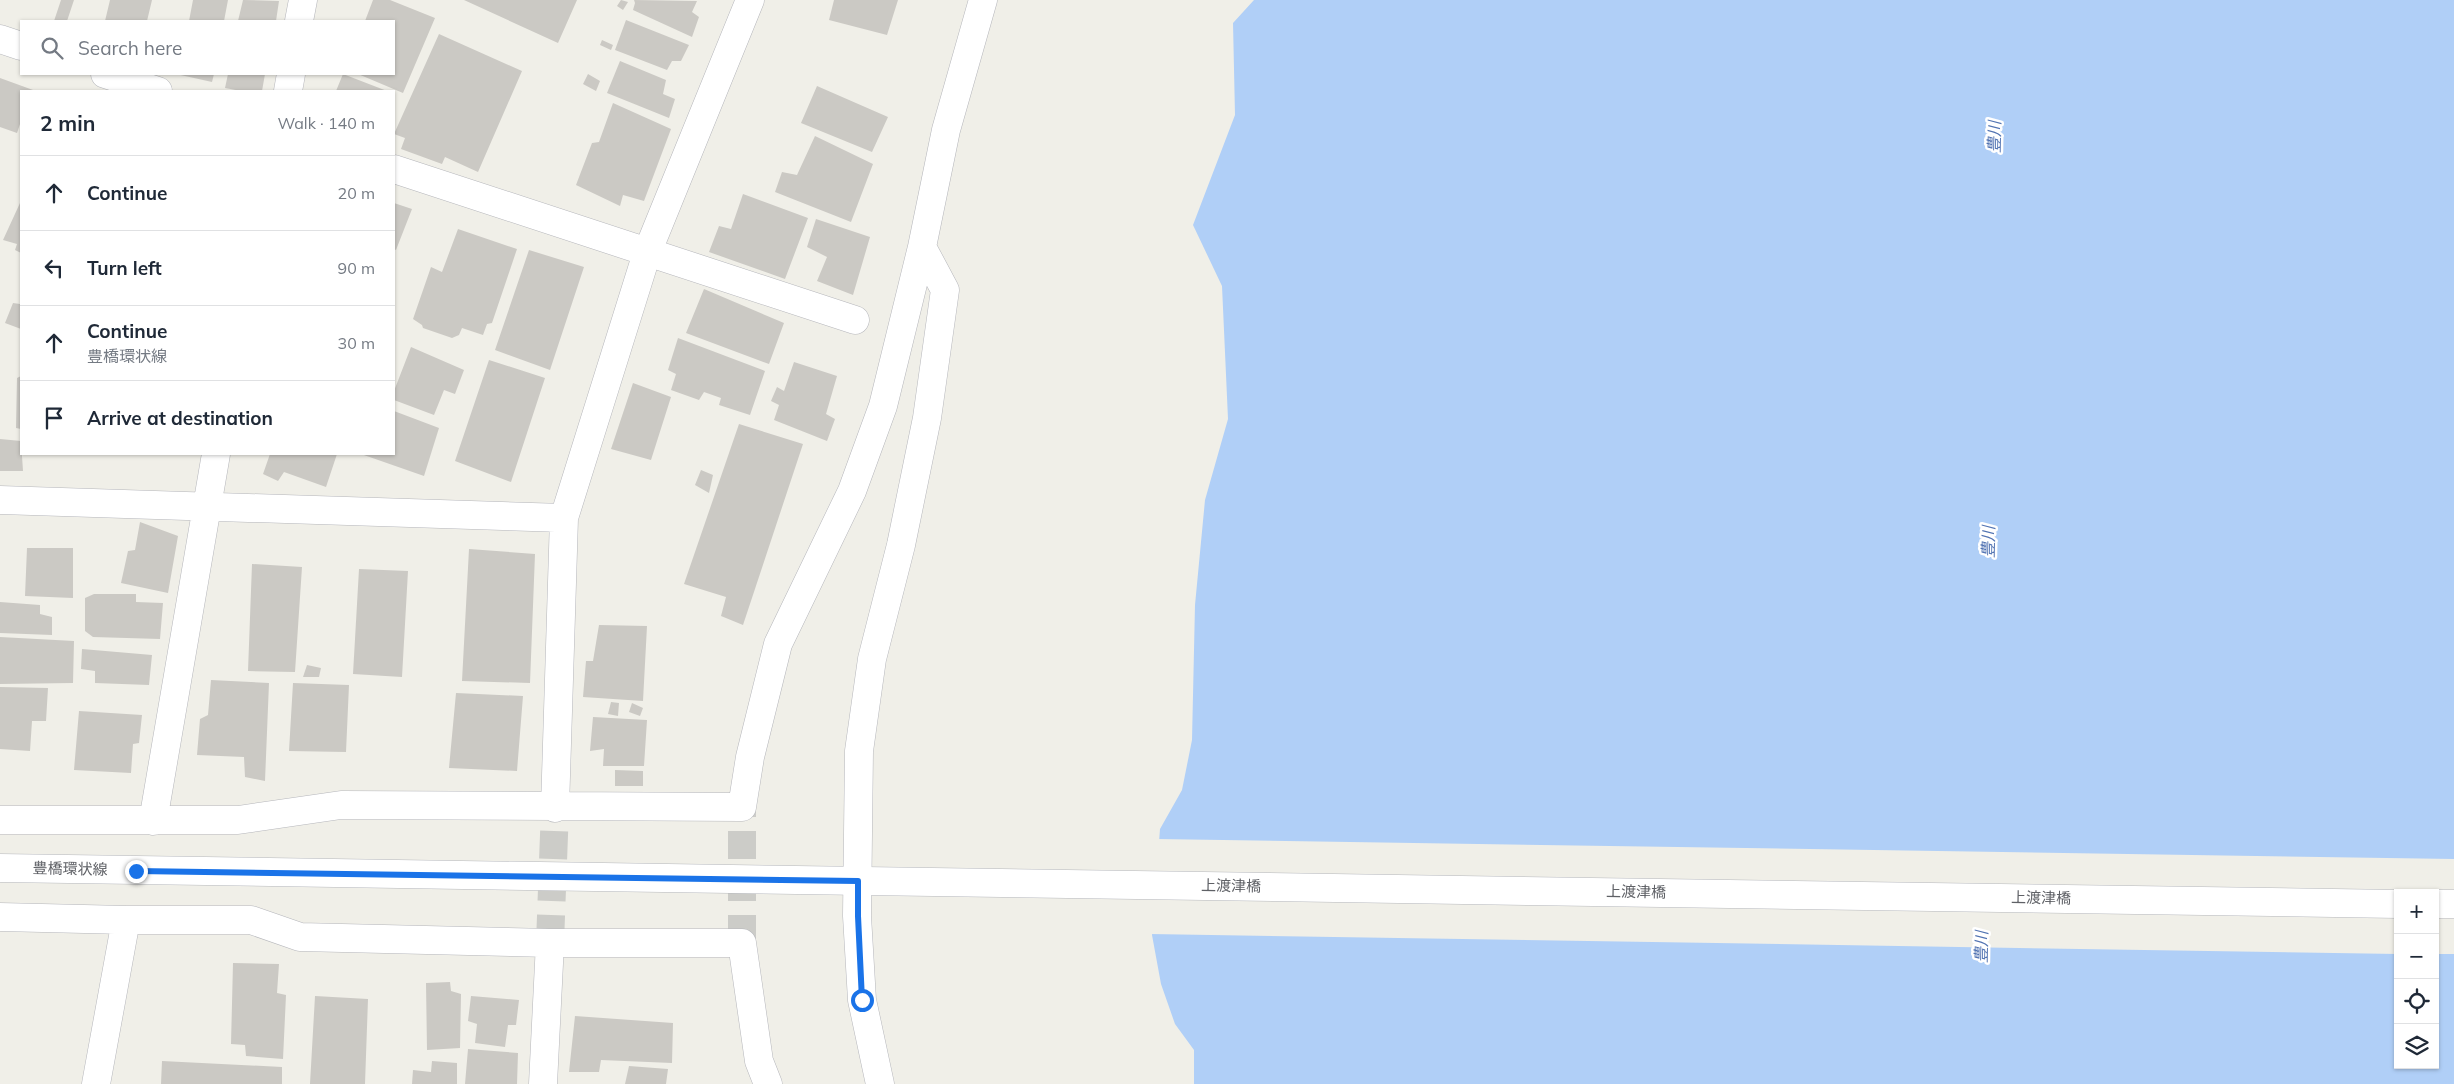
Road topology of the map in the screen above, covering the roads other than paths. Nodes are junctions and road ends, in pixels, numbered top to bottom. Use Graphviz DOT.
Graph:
graph roads {
  1 [pos="302,0"];
  2 [pos="750,0"];
  3 [pos="983,0"];
  4 [pos="299,20"];
  5 [pos="0,39"];
  6 [pos="20,46"];
  7 [pos="108,75"];
  8 [pos="290,75"];
  9 [pos="155,90"];
  10 [pos="288,90"];
  11 [pos="395,169"];
  12 [pos="922,247"];
  13 [pos="647,253"];
  14 [pos="855,320"];
  15 [pos="216,455"];
  16 [pos="0,500"];
  17 [pos="205,508"];
  18 [pos="564,518"];
  19 [pos="554,808"];
  20 [pos="0,820"];
  21 [pos="153,822"];
  22 [pos="0,868"];
  23 [pos="866,881"];
  24 [pos="2394,904"];
  25 [pos="2439,904"];
  26 [pos="2454,904"];
  27 [pos="0,917"];
  28 [pos="126,920"];
  29 [pos="550,943"];
  30 [pos="96,1084"];
  31 [pos="543,1084"];
  32 [pos="768,1084"];
  33 [pos="880,1084"];
  1 -- 4 [label="street"];
  2 -- 13 [label="street"];
  3 -- 12 [label="street"];
  5 -- 6 [label="street"];
  7 -- 9 [label="street"];
  8 -- 10 [label="street"];
  11 -- 13 [label="street"];
  12 -- 19 [label="street"];
  12 -- 23 [label="street"];
  13 -- 14 [label="street"];
  13 -- 18 [label="street"];
  15 -- 17 [label="street"];
  16 -- 17 [label="street"];
  17 -- 18 [label="street"];
  17 -- 21 [label="street"];
  18 -- 19 [label="street"];
  19 -- 21 [label="street"];
  20 -- 21 [label="street"];
  22 -- 23 [label="street, 豊橋環状線"];
  23 -- 24 [label="street, 上渡津橋"];
  23 -- 33 [label="street"];
  25 -- 26 [label="street"];
  27 -- 28 [label="street"];
  28 -- 29 [label="street"];
  28 -- 30 [label="street"];
  29 -- 31 [label="street"];
  29 -- 32 [label="street"];
}
